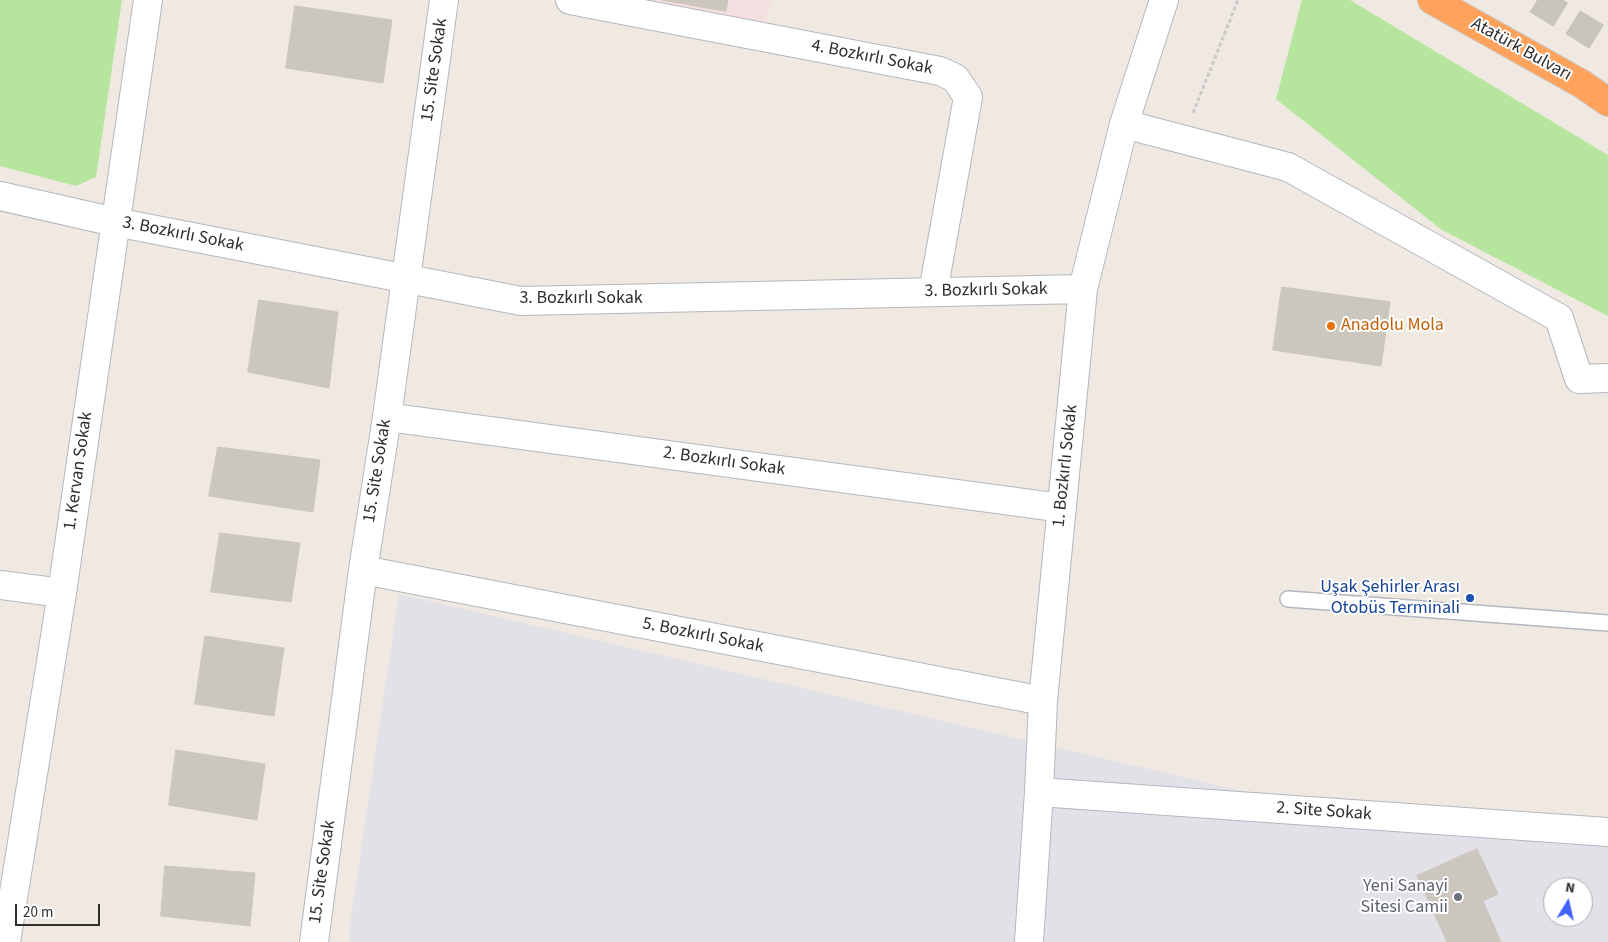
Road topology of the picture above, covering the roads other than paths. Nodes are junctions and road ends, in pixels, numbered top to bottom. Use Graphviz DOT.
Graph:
graph roads {
  1 [pos="148,0"];
  2 [pos="444,0"];
  3 [pos="570,0"];
  4 [pos="1164,0"];
  5 [pos="1432,0"];
  6 [pos="1608,102"];
  7 [pos="1124,124"];
  8 [pos="0,196"];
  9 [pos="115,222"];
  10 [pos="406,279"];
  11 [pos="1083,289"];
  12 [pos="933,292"];
  13 [pos="1608,378"];
  14 [pos="387,417"];
  15 [pos="1062,508"];
  16 [pos="362,570"];
  17 [pos="0,585"];
  18 [pos="62,593"];
  19 [pos="1288,599"];
  20 [pos="1608,623"];
  21 [pos="1043,701"];
  22 [pos="1039,792"];
  23 [pos="1608,832"];
  24 [pos="6,942"];
  25 [pos="314,942"];
  26 [pos="1029,942"];
  1 -- 9 [label="street, 1. Kervan Sokak"];
  2 -- 10 [label="street, 15. Site Sokak"];
  3 -- 12 [label="street, 4. Bozkırlı Sokak"];
  4 -- 7 [label="street, 1. Bozkırlı Sokak"];
  5 -- 6 [label="highway, Atatürk Bulvarı"];
  7 -- 11 [label="street, 1. Bozkırlı Sokak"];
  7 -- 13 [label="street"];
  8 -- 9 [label="street, 3. Bozkırlı Sokak"];
  9 -- 10 [label="street, 3. Bozkırlı Sokak"];
  9 -- 18 [label="street, 1. Kervan Sokak"];
  10 -- 12 [label="street, 3. Bozkırlı Sokak"];
  10 -- 14 [label="street, 15. Site Sokak"];
  11 -- 12 [label="street, 3. Bozkırlı Sokak"];
  11 -- 15 [label="street, 1. Bozkırlı Sokak"];
  14 -- 15 [label="street, 2. Bozkırlı Sokak"];
  14 -- 16 [label="street, 15. Site Sokak"];
  15 -- 21 [label="street, 1. Bozkırlı Sokak"];
  16 -- 21 [label="street, 5. Bozkırlı Sokak"];
  16 -- 25 [label="street, 15. Site Sokak"];
  17 -- 18 [label="street"];
  18 -- 24 [label="street, 1. Kervan Sokak"];
  19 -- 20 [label="lane"];
  21 -- 22 [label="street, 1. Bozkırlı Sokak"];
  22 -- 23 [label="street, 2. Site Sokak"];
  22 -- 26 [label="street, 1. Bozkırlı Sokak"];
}
